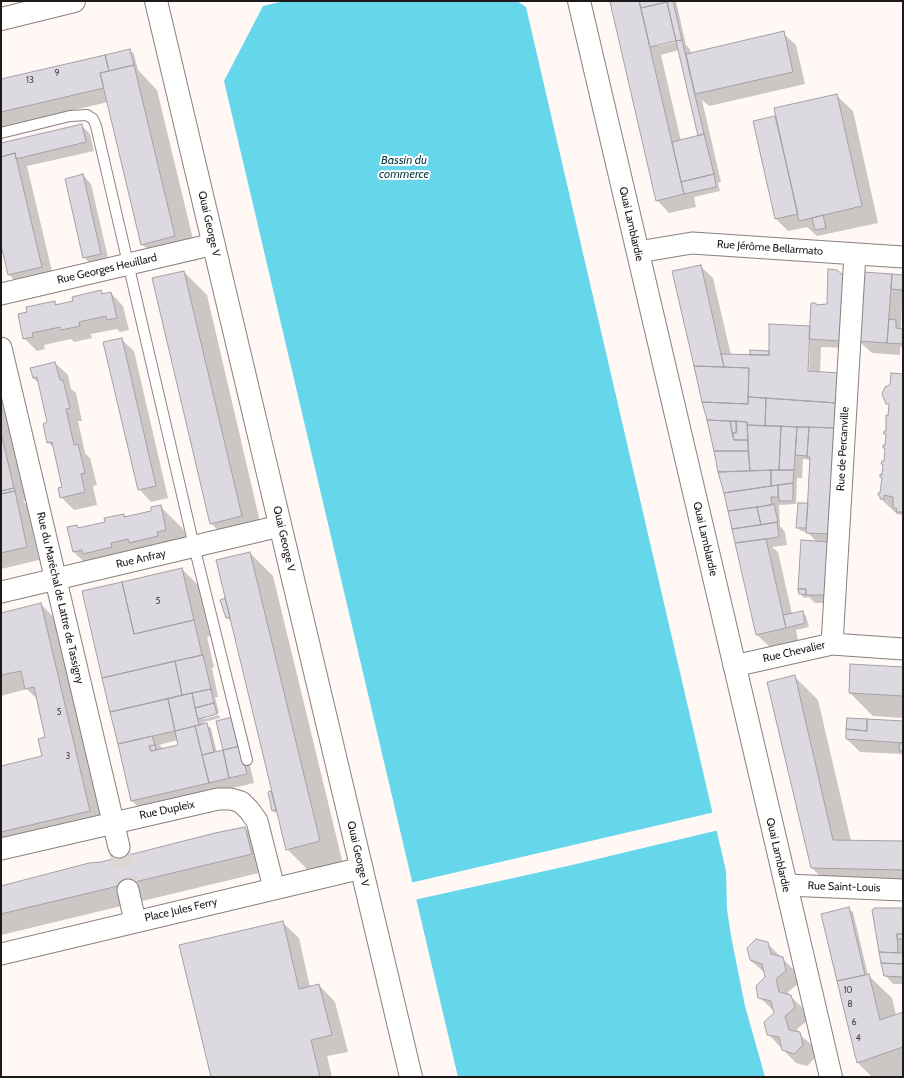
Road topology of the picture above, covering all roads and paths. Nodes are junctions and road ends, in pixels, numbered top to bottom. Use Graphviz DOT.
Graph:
graph roads {
  1 [pos="74,1"];
  2 [pos="156,1"];
  3 [pos="580,1"];
  4 [pos="1,19"];
  5 [pos="1,133"];
  6 [pos="214,244"];
  7 [pos="638,252"];
  8 [pos="855,254"];
  9 [pos="903,257"];
  10 [pos="128,265"];
  11 [pos="1,294"];
  12 [pos="1,348"];
  13 [pos="280,526"];
  14 [pos="194,546"];
  15 [pos="55,579"];
  16 [pos="1,592"];
  17 [pos="832,644"];
  18 [pos="903,649"];
  19 [pos="734,666"];
  20 [pos="247,760"];
  21 [pos="112,822"];
  22 [pos="119,847"];
  23 [pos="1,849"];
  24 [pos="362,868"];
  25 [pos="786,885"];
  26 [pos="274,888"];
  27 [pos="128,890"];
  28 [pos="903,890"];
  29 [pos="135,921"];
  30 [pos="1,954"];
  31 [pos="411,1077"];
  32 [pos="832,1077"];
  1 -- 4 [label="main road"];
  2 -- 6 [label="main road, Quai George V"];
  3 -- 7 [label="main road, Quai Lamblardie"];
  5 -- 10 [label="lane"];
  6 -- 10 [label="street, Rue Georges Heuillard"];
  6 -- 13 [label="main road, Quai George V"];
  7 -- 8 [label="street, Rue Jérôme Bellarmato"];
  7 -- 19 [label="main road, Quai Lamblardie"];
  8 -- 9 [label="street, Rue Jérôme Bellarmato"];
  8 -- 17 [label="street, Rue de Percanville"];
  10 -- 11 [label="street, Rue Georges Heuillard"];
  10 -- 14 [label="lane"];
  12 -- 15 [label="street, Rue du Maréchal de Lattre de Tassigny"];
  13 -- 14 [label="street, Rue Anfray"];
  13 -- 24 [label="main road, Quai George V"];
  14 -- 15 [label="street, Rue Anfray"];
  14 -- 20 [label="lane"];
  15 -- 16 [label="street, Rue Anfray"];
  15 -- 21 [label="street, Rue du Maréchal de Lattre de Tassigny"];
  17 -- 18 [label="street, Rue Chevalier"];
  17 -- 19 [label="street, Rue Chevalier"];
  19 -- 25 [label="main road, Quai Lamblardie"];
  21 -- 22 [label="street, Rue du Maréchal de Lattre de Tassigny"];
  21 -- 23 [label="street, Rue Dupleix"];
  21 -- 26 [label="street, Rue Dupleix"];
  24 -- 26 [label="street, Place Jules Ferry"];
  24 -- 31 [label="main road, Quai George V"];
  25 -- 28 [label="street, Rue Saint-Louis"];
  25 -- 32 [label="main road, Quai Lamblardie"];
  26 -- 29 [label="street, Place Jules Ferry"];
  27 -- 29 [label="street"];
  29 -- 30 [label="street, Place Jules Ferry"];
}
